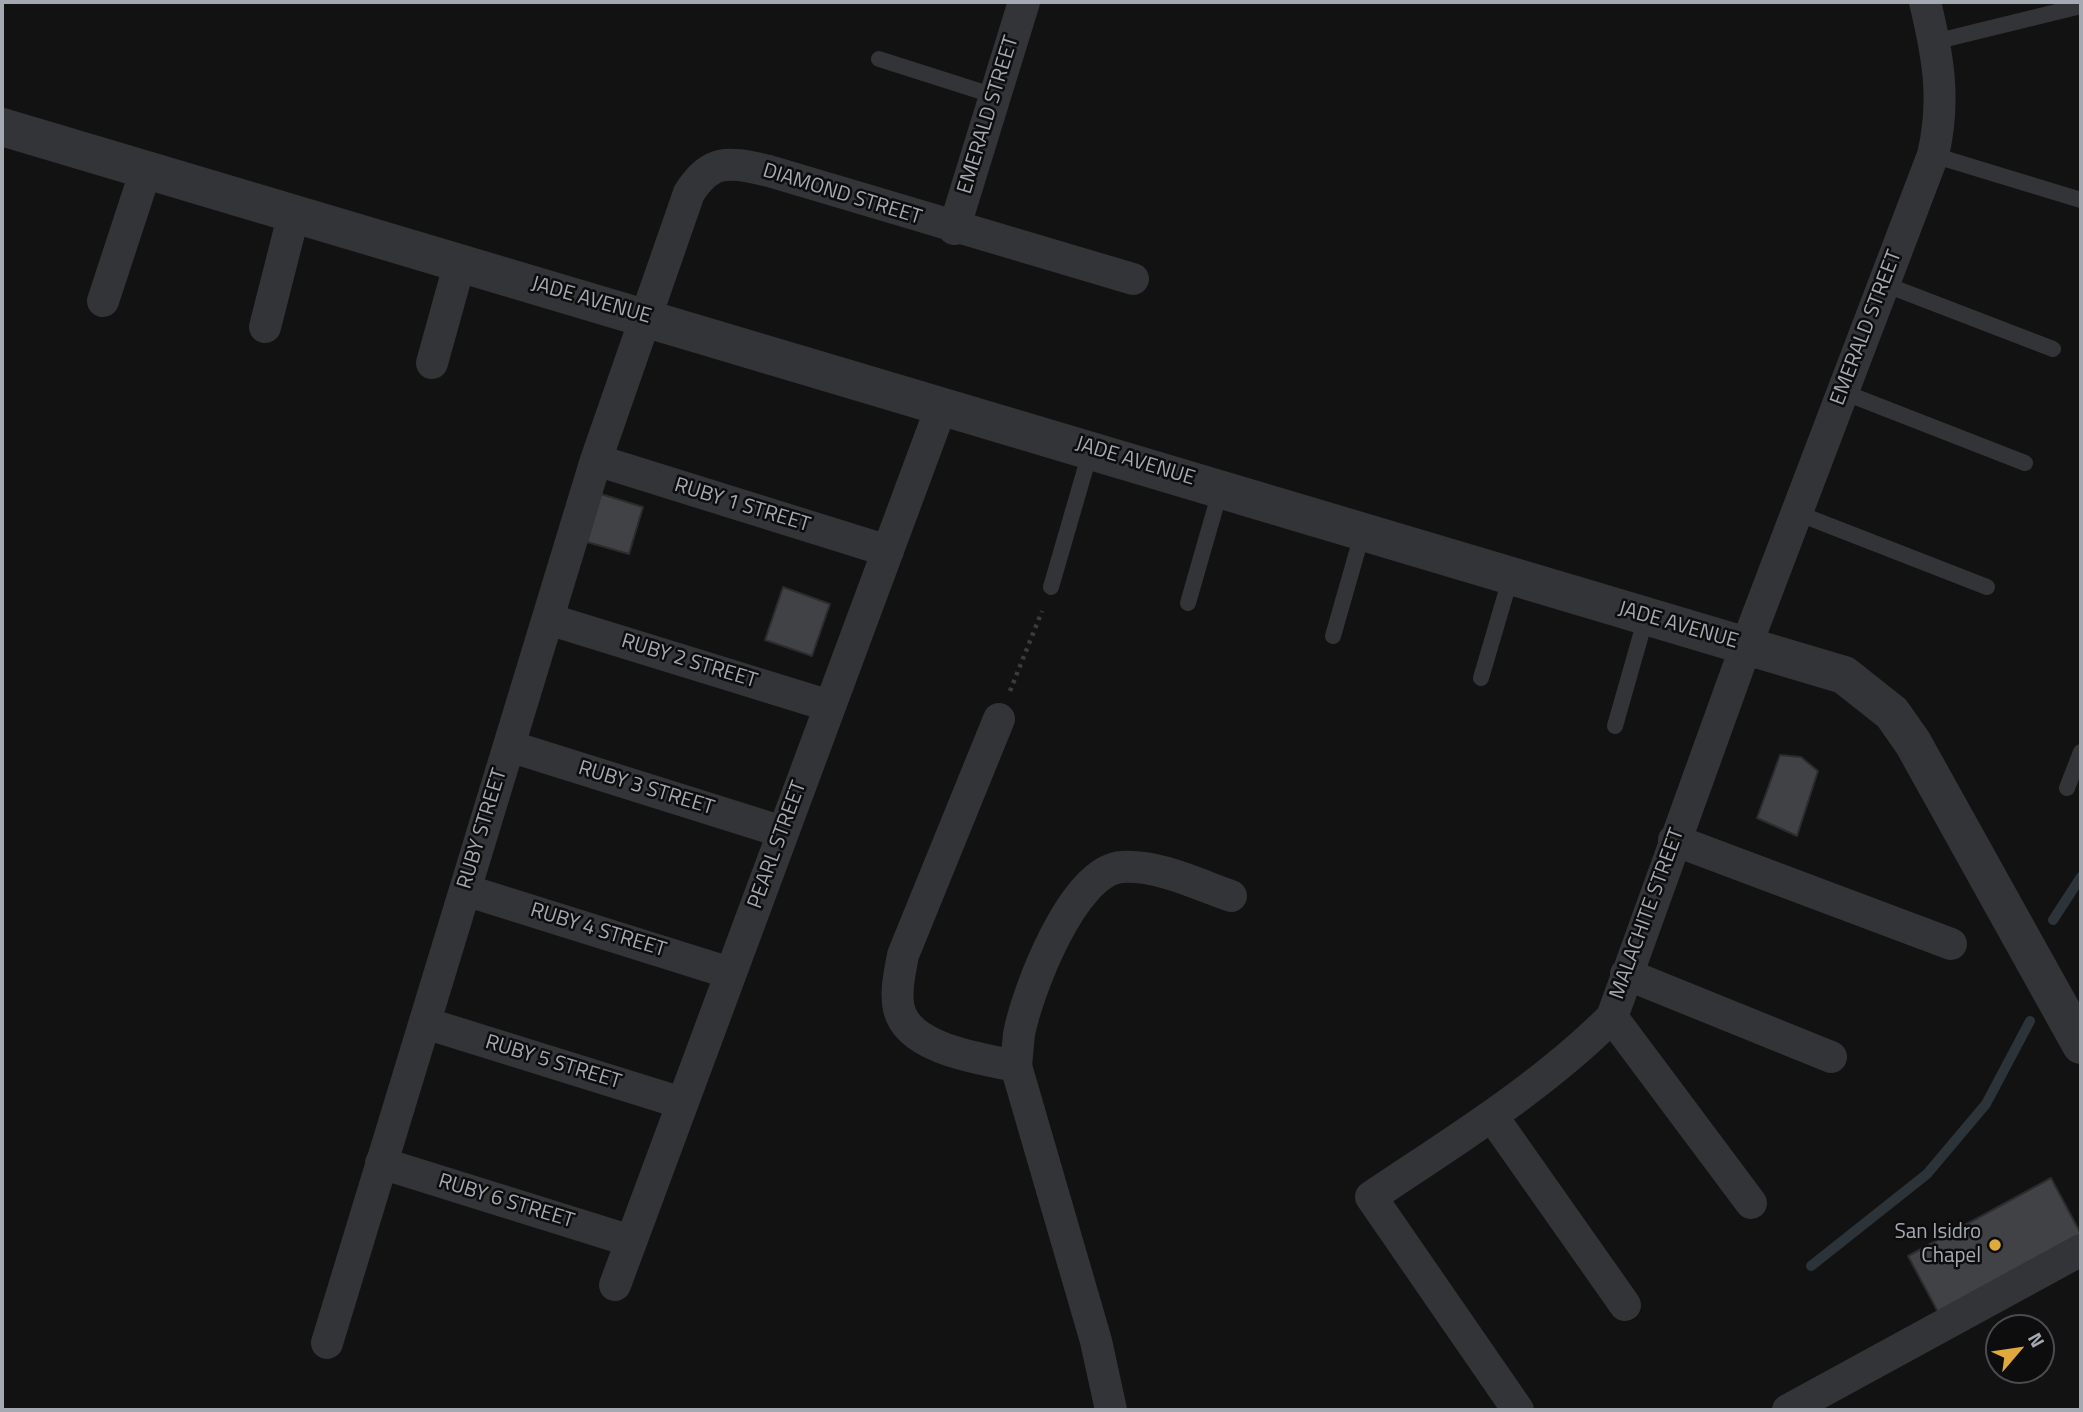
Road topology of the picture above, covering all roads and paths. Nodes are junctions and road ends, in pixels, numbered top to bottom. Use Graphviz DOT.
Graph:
graph roads {
  1 [pos="1024,2"];
  2 [pos="1925,2"];
  3 [pos="2081,6"];
  4 [pos="1934,42"];
  5 [pos="879,59"];
  6 [pos="995,96"];
  7 [pos="2,127"];
  8 [pos="1933,155"];
  9 [pos="146,170"];
  10 [pos="2081,200"];
  11 [pos="294,213"];
  12 [pos="954,229"];
  13 [pos="460,262"];
  14 [pos="1133,279"];
  15 [pos="1884,284"];
  16 [pos="103,301"];
  17 [pos="646,317"];
  18 [pos="265,327"];
  19 [pos="2053,349"];
  20 [pos="432,363"];
  21 [pos="1843,392"];
  22 [pos="942,405"];
  23 [pos="1091,449"];
  24 [pos="596,460"];
  25 [pos="2025,463"];
  26 [pos="1221,488"];
  27 [pos="1797,513"];
  28 [pos="1364,530"];
  29 [pos="888,551"];
  30 [pos="1511,574"];
  31 [pos="1051,587"];
  32 [pos="1987,587"];
  33 [pos="1188,603"];
  34 [pos="1646,617"];
  35 [pos="548,618"];
  36 [pos="1332,636"];
  37 [pos="1746,646"];
  38 [pos="1481,678"];
  39 [pos="830,706"];
  40 [pos="999,719"];
  41 [pos="1615,726"];
  42 [pos="509,746"];
  43 [pos="2081,752"];
  44 [pos="2067,788"];
  45 [pos="783,832"];
  46 [pos="1674,840"];
  47 [pos="465,890"];
  48 [pos="1231,896"];
  49 [pos="1951,944"];
  50 [pos="730,973"];
  51 [pos="1626,974"];
  52 [pos="1612,1017"];
  53 [pos="425,1023"];
  54 [pos="2081,1044"];
  55 [pos="1831,1057"];
  56 [pos="1016,1066"];
  57 [pos="682,1103"];
  58 [pos="1492,1116"];
  59 [pos="381,1163"];
  60 [pos="1751,1203"];
  61 [pos="631,1241"];
  62 [pos="2081,1250"];
  63 [pos="615,1285"];
  64 [pos="1625,1305"];
  65 [pos="327,1343"];
  66 [pos="1111,1410"];
  67 [pos="1518,1410"];
  68 [pos="1788,1410"];
  1 -- 6 [label="street, EMERALD STREET"];
  2 -- 4 [label="street, EMERALD STREET"];
  3 -- 4 [label="lane"];
  4 -- 8 [label="street, EMERALD STREET"];
  5 -- 6 [label="lane"];
  6 -- 12 [label="street, EMERALD STREET"];
  7 -- 9 [label="street, JADE AVENUE"];
  8 -- 10 [label="lane"];
  8 -- 15 [label="street, EMERALD STREET"];
  9 -- 11 [label="street, JADE AVENUE"];
  9 -- 16 [label="street"];
  11 -- 13 [label="street, JADE AVENUE"];
  11 -- 18 [label="street"];
  12 -- 14 [label="street, DIAMOND STREET"];
  12 -- 17 [label="street, DIAMOND STREET"];
  13 -- 17 [label="street, JADE AVENUE"];
  13 -- 20 [label="street"];
  15 -- 19 [label="lane"];
  15 -- 21 [label="street, EMERALD STREET"];
  17 -- 22 [label="street, JADE AVENUE"];
  17 -- 24 [label="street, RUBY STREET"];
  21 -- 25 [label="lane"];
  21 -- 27 [label="street, EMERALD STREET"];
  22 -- 23 [label="street, JADE AVENUE"];
  22 -- 29 [label="street, PEARL STREET"];
  23 -- 26 [label="street, JADE AVENUE"];
  23 -- 31 [label="lane"];
  24 -- 29 [label="street, RUBY 1 STREET"];
  24 -- 35 [label="street, RUBY STREET"];
  26 -- 28 [label="street, JADE AVENUE"];
  26 -- 33 [label="lane"];
  27 -- 32 [label="lane"];
  27 -- 37 [label="street, EMERALD STREET"];
  28 -- 30 [label="street, JADE AVENUE"];
  28 -- 36 [label="lane"];
  29 -- 39 [label="street, PEARL STREET"];
  30 -- 34 [label="street, JADE AVENUE"];
  30 -- 38 [label="lane"];
  31 -- 40 [label="path"];
  34 -- 37 [label="street, JADE AVENUE"];
  34 -- 41 [label="lane"];
  35 -- 39 [label="street, RUBY 2 STREET"];
  35 -- 42 [label="street, RUBY STREET"];
  37 -- 46 [label="street, MALACHITE STREET"];
  37 -- 54 [label="street, JADE AVENUE"];
  39 -- 45 [label="street, PEARL STREET"];
  40 -- 56 [label="street"];
  42 -- 45 [label="street, RUBY 3 STREET"];
  42 -- 47 [label="street, RUBY STREET"];
  43 -- 44 [label="lane"];
  45 -- 50 [label="street, PEARL STREET"];
  46 -- 49 [label="street"];
  46 -- 51 [label="street, MALACHITE STREET"];
  47 -- 50 [label="street, RUBY 4 STREET"];
  47 -- 53 [label="street, RUBY STREET"];
  48 -- 56 [label="street"];
  50 -- 57 [label="street, PEARL STREET"];
  51 -- 52 [label="street, MALACHITE STREET"];
  51 -- 55 [label="street"];
  52 -- 58 [label="street, MALACHITE STREET"];
  52 -- 60 [label="street"];
  53 -- 57 [label="street, RUBY 5 STREET"];
  53 -- 59 [label="street, RUBY STREET"];
  56 -- 66 [label="street"];
  57 -- 61 [label="street, PEARL STREET"];
  58 -- 64 [label="street"];
  58 -- 67 [label="street, MALACHITE STREET"];
  59 -- 61 [label="street, RUBY 6 STREET"];
  59 -- 65 [label="street, RUBY STREET"];
  61 -- 63 [label="street, PEARL STREET"];
  62 -- 68 [label="street"];
}
